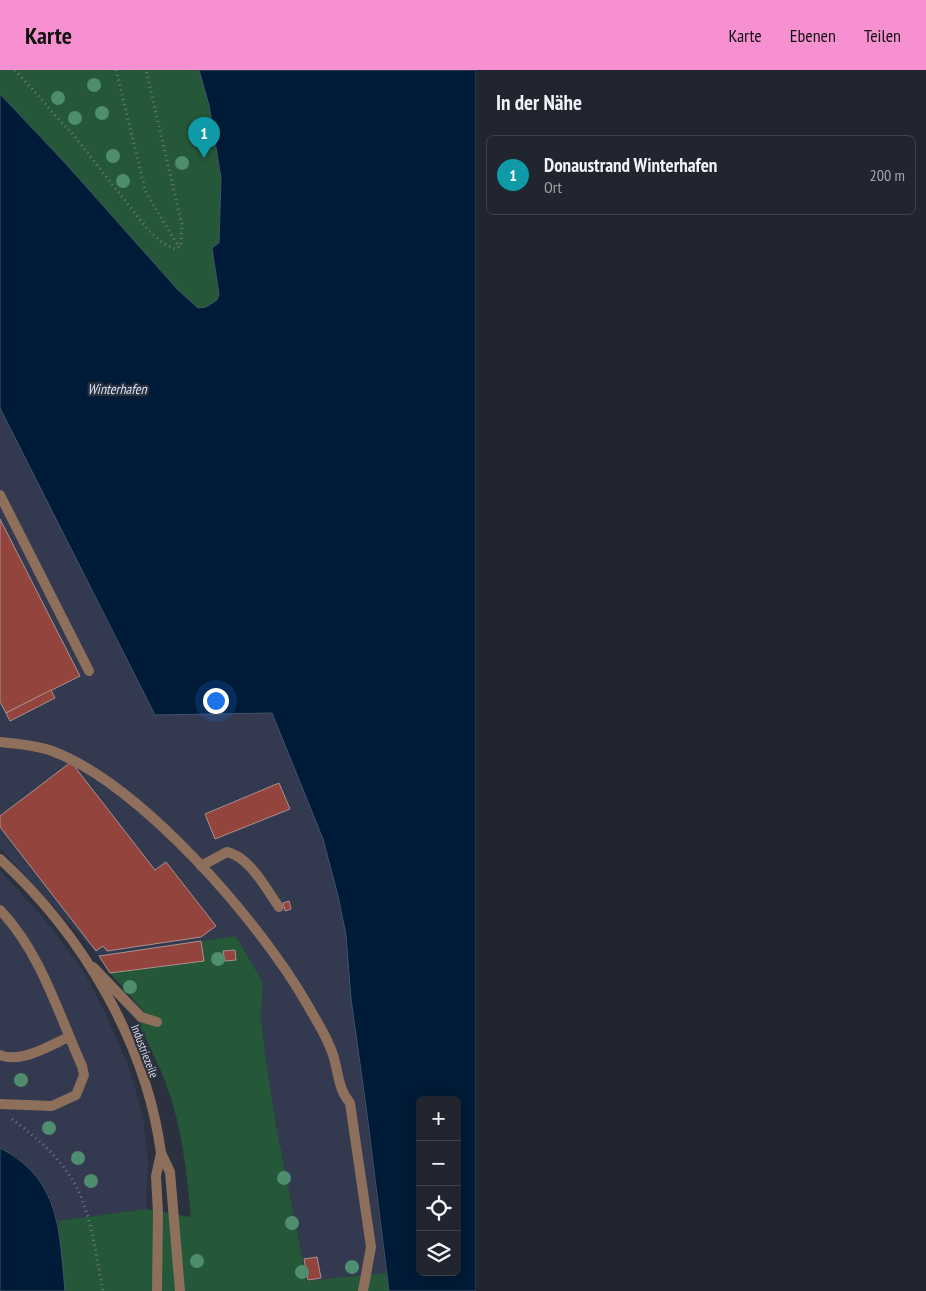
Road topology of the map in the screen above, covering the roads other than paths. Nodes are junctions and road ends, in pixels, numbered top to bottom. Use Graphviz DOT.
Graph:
graph roads {
  1 [pos="0,495"];
  2 [pos="89,671"];
  3 [pos="0,742"];
  4 [pos="0,859"];
  5 [pos="201,866"];
  6 [pos="279,907"];
  7 [pos="0,910"];
  8 [pos="84,958"];
  9 [pos="157,1022"];
  10 [pos="69,1037"];
  11 [pos="0,1055"];
  12 [pos="0,1104"];
  13 [pos="162,1153"];
  14 [pos="157,1291"];
  15 [pos="180,1291"];
  16 [pos="363,1291"];
  1 -- 2 [label="street"];
  3 -- 5 [label="street"];
  4 -- 8 [label="street, Industriezeile"];
  5 -- 6 [label="street"];
  5 -- 16 [label="street"];
  7 -- 10 [label="street"];
  8 -- 9 [label="street"];
  8 -- 13 [label="street, Industriezeile"];
  10 -- 11 [label="street"];
  10 -- 12 [label="street"];
  13 -- 14 [label="street, Industriezeile"];
  13 -- 15 [label="street"];
}
